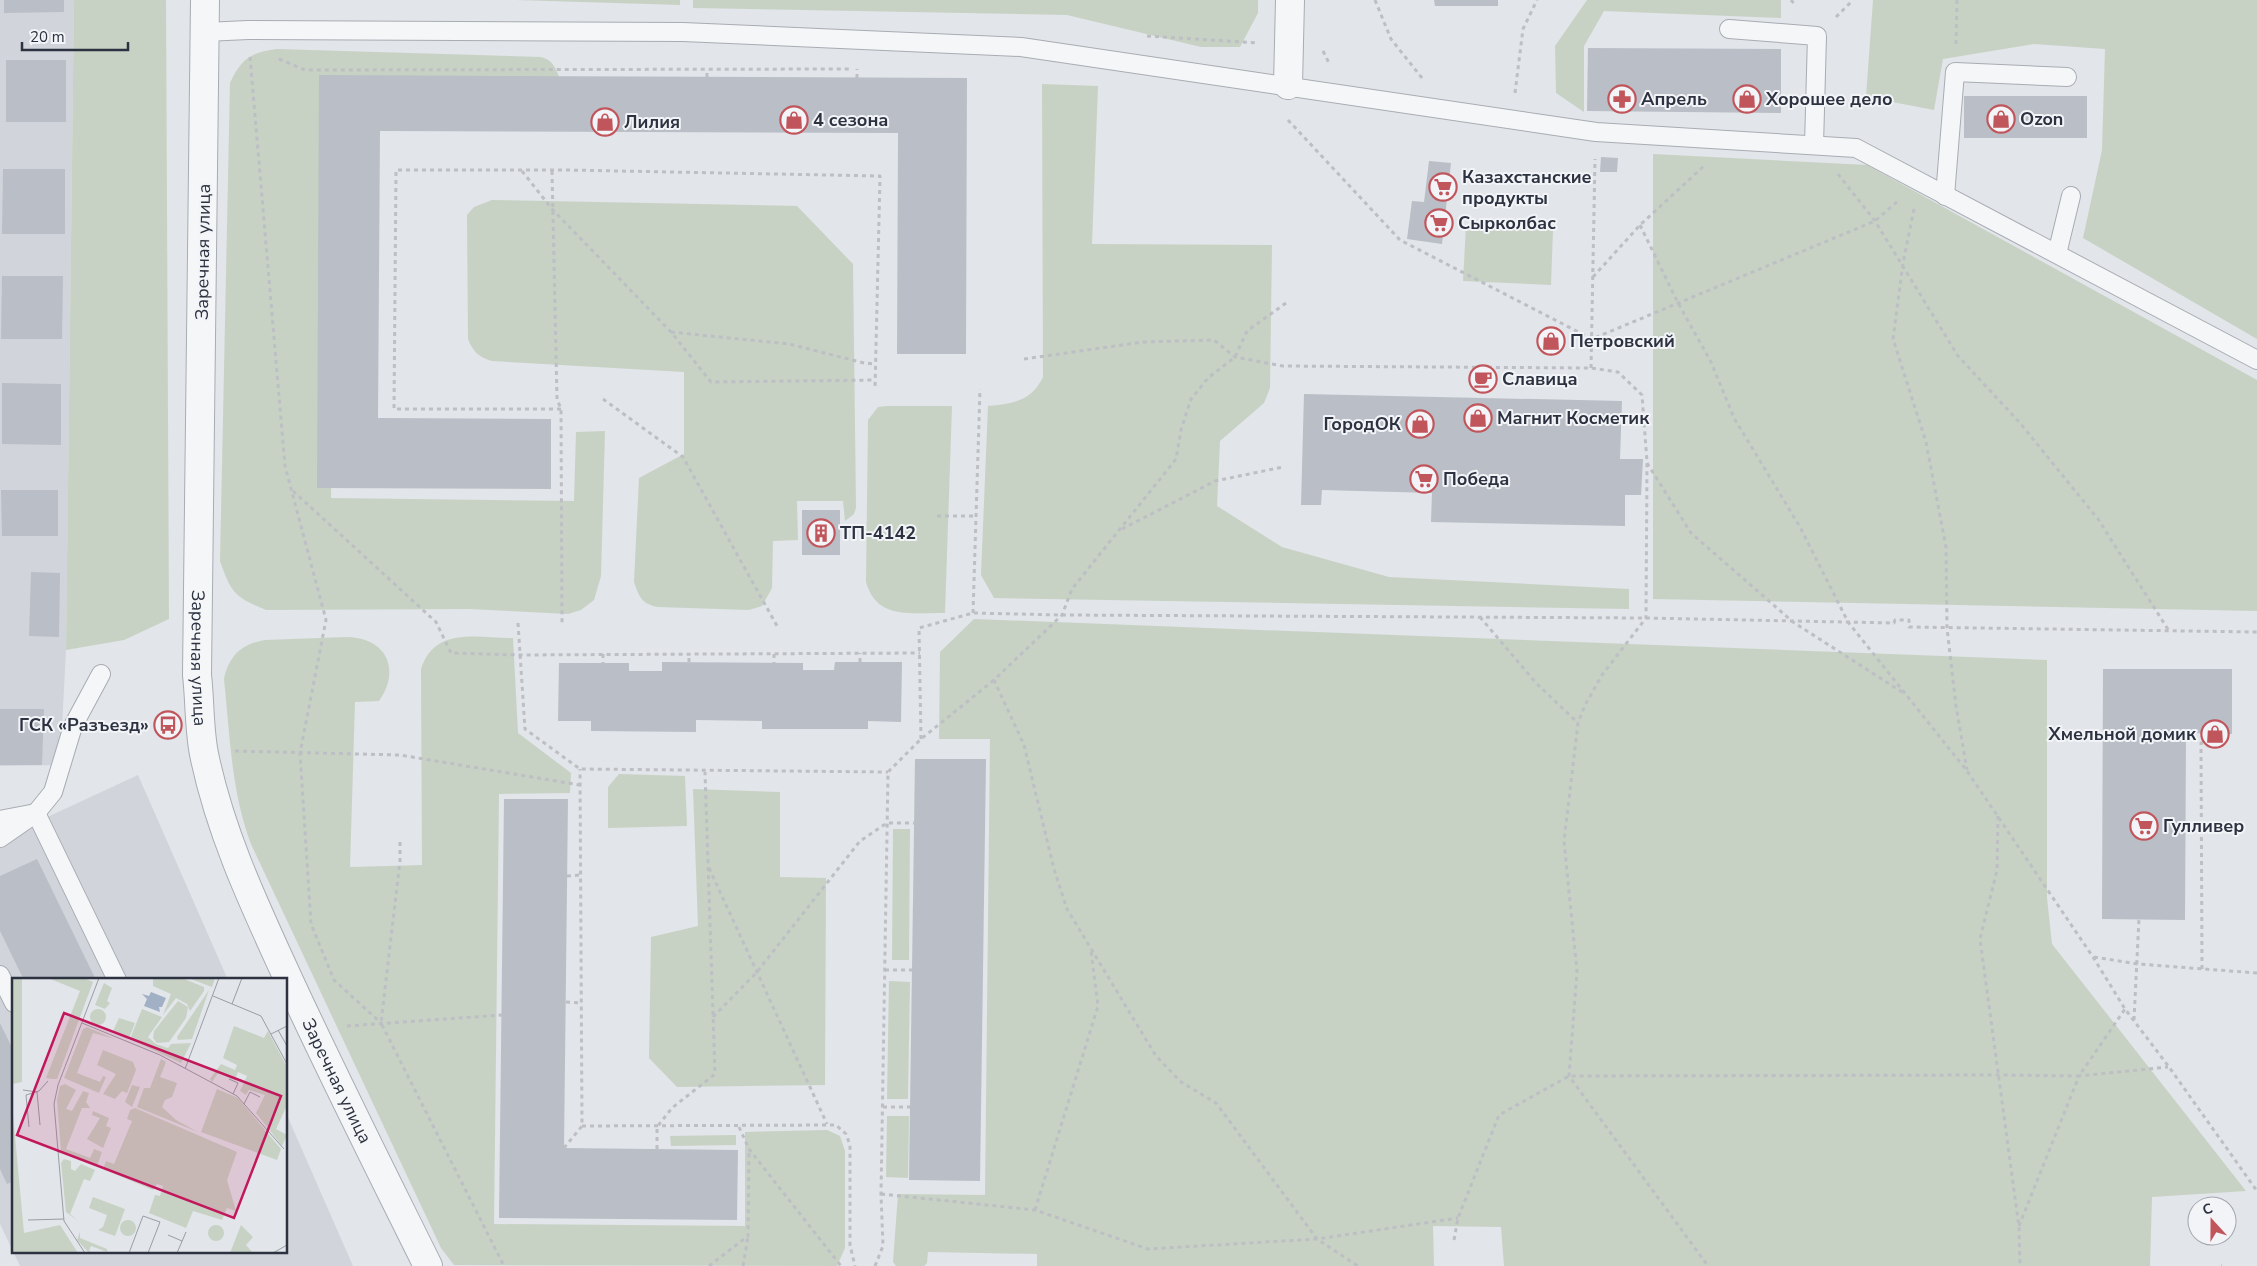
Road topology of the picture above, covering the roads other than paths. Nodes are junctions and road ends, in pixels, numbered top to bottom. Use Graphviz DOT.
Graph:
graph roads {
  1 [pos="205,0"];
  2 [pos="1290,0"];
  3 [pos="1729,29"];
  4 [pos="205,32"];
  5 [pos="2067,77"];
  6 [pos="1288,85"];
  7 [pos="1814,145"];
  8 [pos="1945,196"];
  9 [pos="2071,196"];
  10 [pos="2057,254"];
  11 [pos="2257,360"];
  12 [pos="101,674"];
  13 [pos="36,813"];
  14 [pos="0,820"];
  15 [pos="0,838"];
  16 [pos="0,975"];
  17 [pos="116,978"];
  18 [pos="288,978"];
  19 [pos="288,978"];
  20 [pos="12,999"];
  21 [pos="428,1266"];
  1 -- 4 [label="street, Заречная улица"];
  2 -- 6 [label="street"];
  3 -- 7 [label="lane"];
  4 -- 6 [label="lane"];
  4 -- 18 [label="street, Заречная улица"];
  5 -- 8 [label="lane"];
  6 -- 7 [label="lane"];
  7 -- 8 [label="lane"];
  8 -- 10 [label="lane"];
  9 -- 10 [label="lane"];
  10 -- 11 [label="lane"];
  12 -- 13 [label="lane"];
  13 -- 14 [label="lane"];
  13 -- 15 [label="lane"];
  13 -- 17 [label="lane"];
  16 -- 20 [label="lane"];
  19 -- 21 [label="street, Заречная улица"];
}
